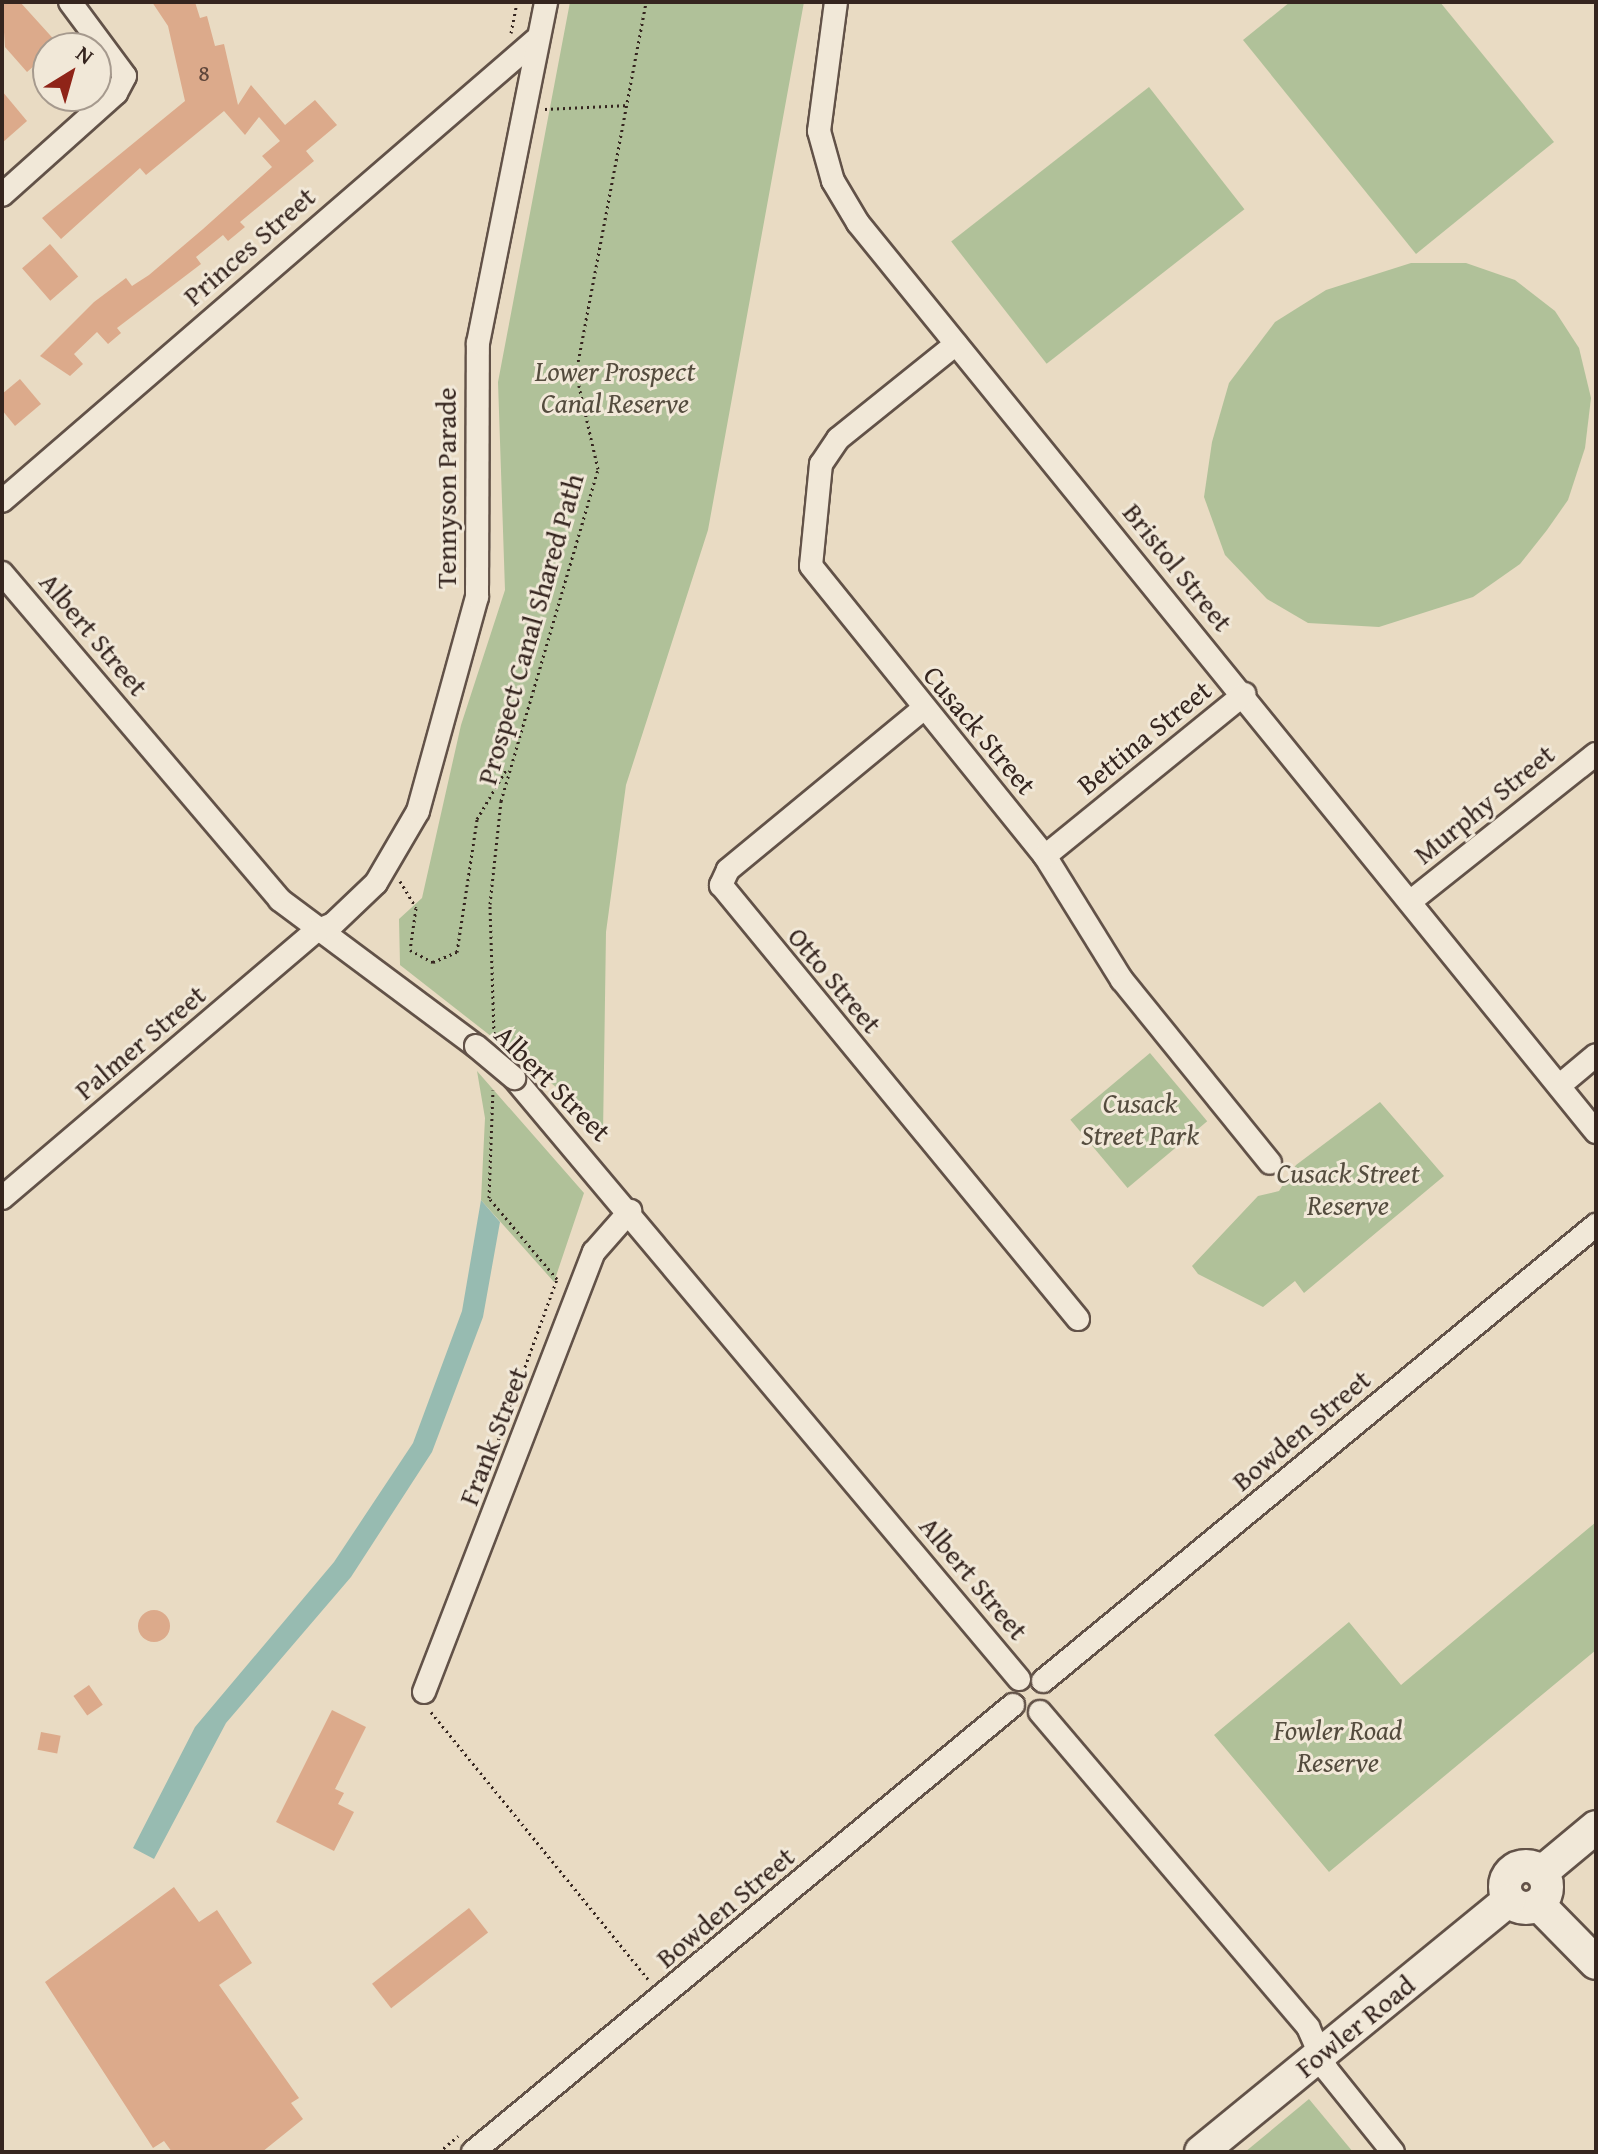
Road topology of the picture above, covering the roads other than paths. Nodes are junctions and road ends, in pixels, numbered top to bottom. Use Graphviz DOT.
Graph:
graph roads {
  1 [pos="70,2"];
  2 [pos="546,2"];
  3 [pos="836,2"];
  4 [pos="538,38"];
  5 [pos="2,195"];
  6 [pos="956,344"];
  7 [pos="2,501"];
  8 [pos="2,573"];
  9 [pos="1244,694"];
  10 [pos="923,709"];
  11 [pos="1596,754"];
  12 [pos="1045,856"];
  13 [pos="1411,901"];
  14 [pos="316,931"];
  15 [pos="1596,1055"];
  16 [pos="1559,1086"];
  17 [pos="1596,1132"];
  18 [pos="1270,1163"];
  19 [pos="2,1198"];
  20 [pos="630,1211"];
  21 [pos="1596,1225"];
  22 [pos="1078,1319"];
  23 [pos="1019,1679"];
  24 [pos="1043,1681"];
  25 [pos="424,1692"];
  26 [pos="1013,1705"];
  27 [pos="1040,1712"];
  28 [pos="1596,1827"];
  29 [pos="1524,1902"];
  30 [pos="1596,1963"];
  31 [pos="1321,2053"];
  32 [pos="473,2152"];
  33 [pos="1201,2152"];
  34 [pos="1393,2152"];
  1 -- 5 [label="street"];
  2 -- 4 [label="street, Tennyson Parade"];
  3 -- 6 [label="street, Bristol Street"];
  4 -- 7 [label="street, Princes Street"];
  4 -- 14 [label="street, Tennyson Parade"];
  6 -- 9 [label="street, Bristol Street"];
  6 -- 10 [label="street, Cusack Street"];
  8 -- 14 [label="street, Albert Street"];
  9 -- 12 [label="street, Bettina Street"];
  9 -- 13 [label="street, Bristol Street"];
  10 -- 12 [label="street, Cusack Street"];
  10 -- 22 [label="street, Otto Street"];
  11 -- 13 [label="street, Murphy Street"];
  12 -- 18 [label="street, Cusack Street"];
  13 -- 16 [label="street, Bristol Street"];
  14 -- 19 [label="street, Palmer Street"];
  14 -- 20 [label="street, Albert Street, bridge"];
  15 -- 16 [label="street"];
  16 -- 17 [label="street, Bristol Street"];
  20 -- 23 [label="street, Albert Street"];
  20 -- 25 [label="street, Frank Street"];
  21 -- 24 [label="street, Bowden Street"];
  23 -- 24 [label="street"];
  23 -- 26 [label="street"];
  24 -- 27 [label="street"];
  26 -- 27 [label="street"];
  26 -- 32 [label="street, Bowden Street"];
  27 -- 31 [label="street"];
  28 -- 29 [label="main road"];
  29 -- 30 [label="main road"];
  29 -- 31 [label="main road, Fowler Road"];
  31 -- 33 [label="main road, Fowler Road"];
  31 -- 34 [label="street"];
}
